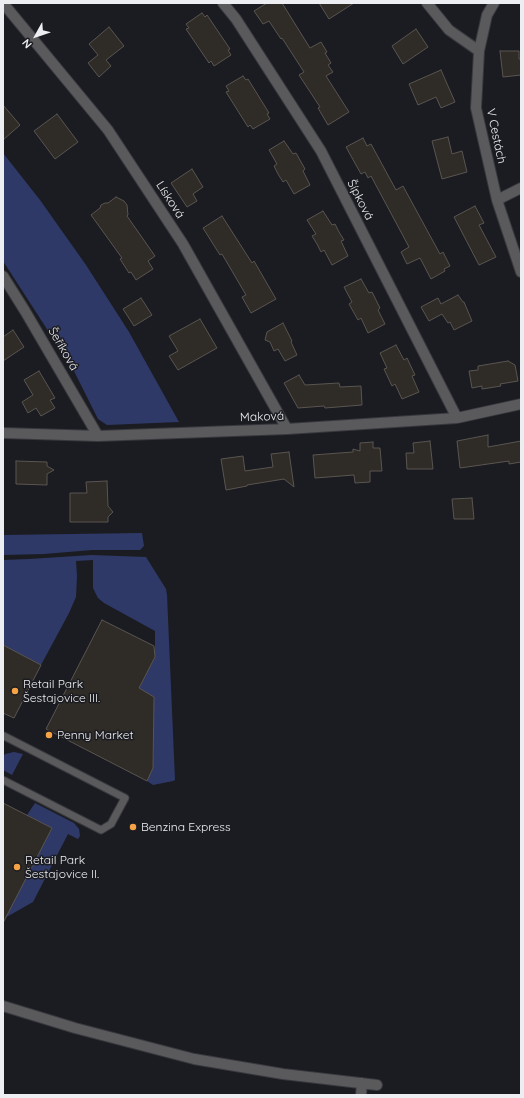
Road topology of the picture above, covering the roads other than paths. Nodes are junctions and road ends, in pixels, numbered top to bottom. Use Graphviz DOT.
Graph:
graph roads {
  1 [pos="3,3"];
  2 [pos="223,3"];
  3 [pos="427,3"];
  4 [pos="494,3"];
  5 [pos="479,51"];
  6 [pos="521,188"];
  7 [pos="497,200"];
  8 [pos="521,272"];
  9 [pos="3,276"];
  10 [pos="521,404"];
  11 [pos="457,418"];
  12 [pos="287,429"];
  13 [pos="3,433"];
  14 [pos="98,436"];
  15 [pos="4,736"];
  16 [pos="3,780"];
  17 [pos="3,1006"];
  18 [pos="362,1083"];
  19 [pos="377,1085"];
  20 [pos="361,1095"];
  1 -- 12 [label="street, Lísková"];
  2 -- 11 [label="street, Šípková"];
  3 -- 5 [label="street"];
  4 -- 5 [label="street, V Cestách"];
  5 -- 7 [label="street, V Cestách"];
  6 -- 7 [label="street"];
  7 -- 8 [label="street, V Cestách"];
  9 -- 14 [label="street, Šeříková"];
  10 -- 11 [label="street, Maková"];
  11 -- 12 [label="street, Maková"];
  12 -- 14 [label="street, Maková"];
  13 -- 14 [label="street, Maková"];
  15 -- 16 [label="lane"];
  17 -- 18 [label="street"];
  18 -- 19 [label="street"];
  18 -- 20 [label="street"];
}
